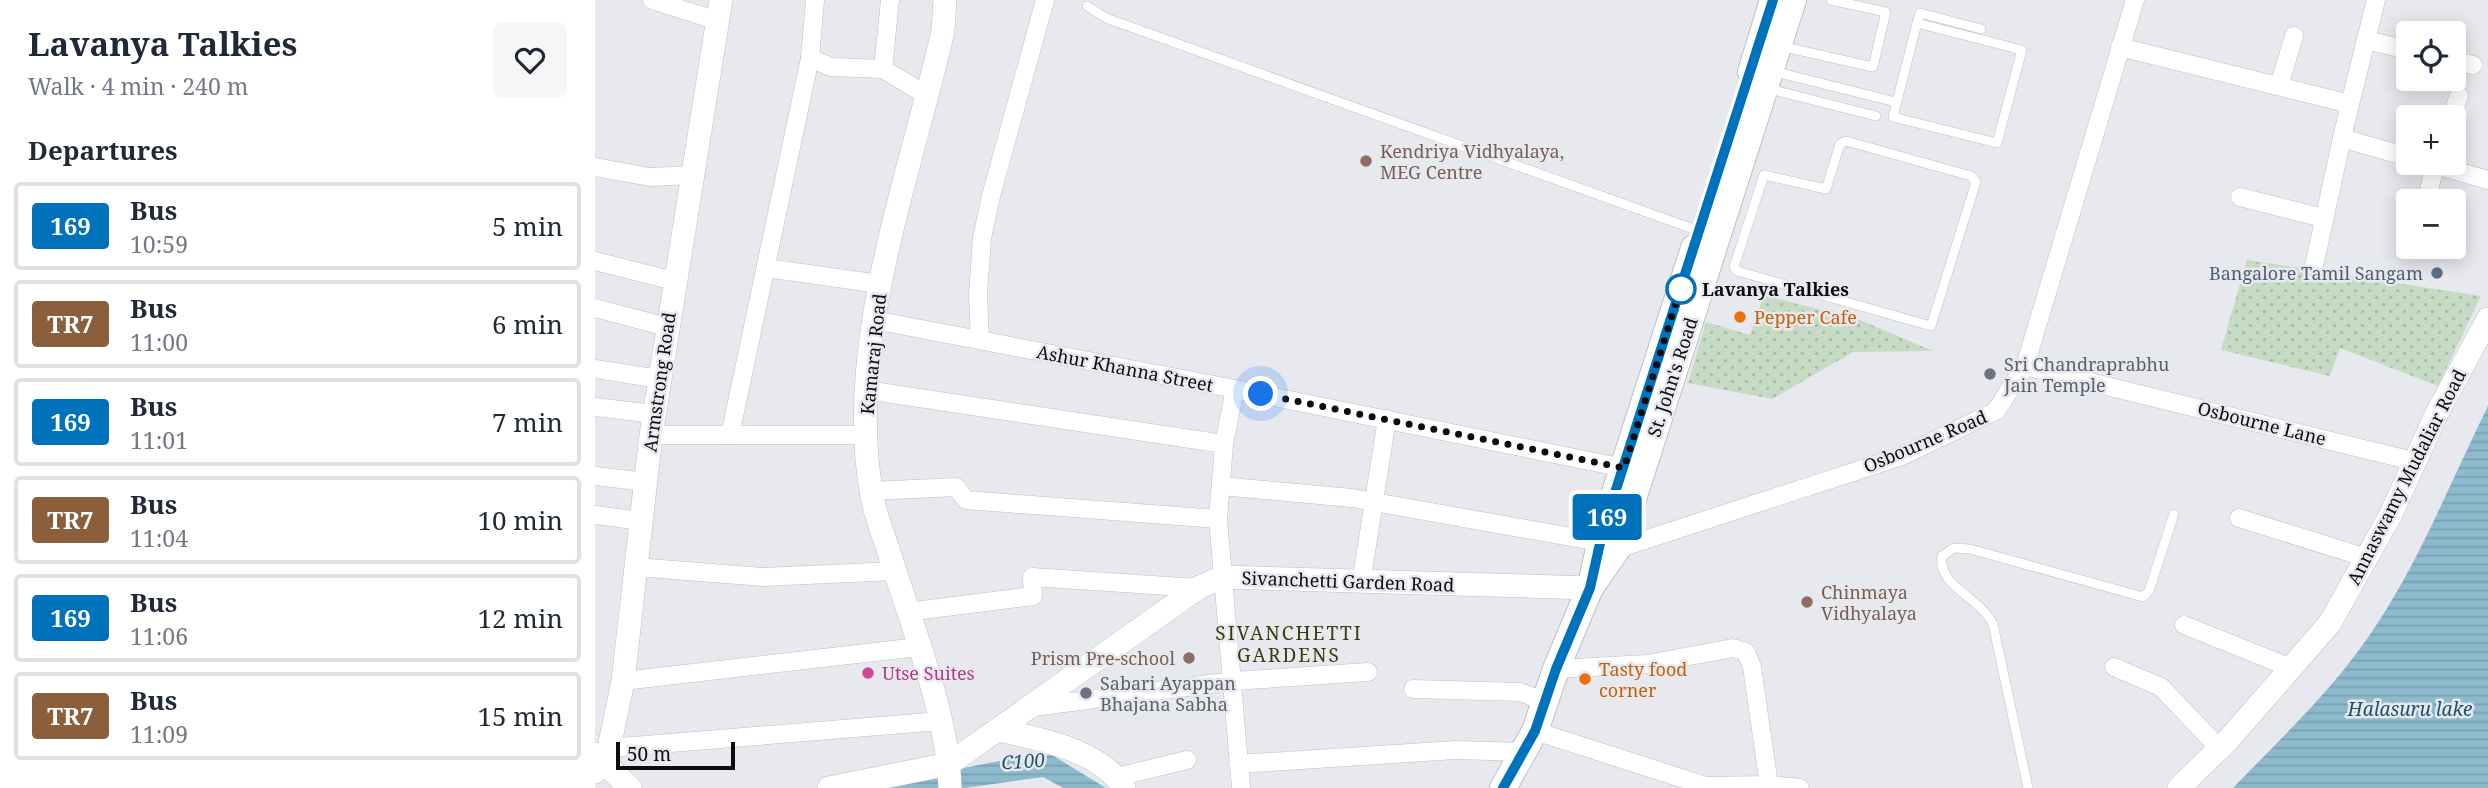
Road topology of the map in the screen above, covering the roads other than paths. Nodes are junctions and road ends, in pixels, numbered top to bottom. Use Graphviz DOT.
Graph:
graph roads {
  1 [pos="652,0"];
  2 [pos="815,0"];
  3 [pos="890,0"];
  4 [pos="945,0"];
  5 [pos="1045,0"];
  6 [pos="1773,0"];
  7 [pos="1793,0"];
  8 [pos="1832,0"];
  9 [pos="2135,0"];
  10 [pos="2376,0"];
  11 [pos="1087,6"];
  12 [pos="720,10"];
  13 [pos="1917,23"];
  14 [pos="1981,29"];
  15 [pos="2294,36"];
  16 [pos="2366,40"];
  17 [pos="2120,47"];
  18 [pos="2396,47"];
  19 [pos="810,58"];
  20 [pos="2466,63"];
  21 [pos="2473,65"];
  22 [pos="1771,68"];
  23 [pos="883,69"];
  24 [pos="1799,78"];
  25 [pos="2279,86"];
  26 [pos="929,92"];
  27 [pos="1794,95"];
  28 [pos="2459,96"];
  29 [pos="1896,102"];
  30 [pos="2350,104"];
  31 [pos="2456,105"];
  32 [pos="1876,116"];
  33 [pos="2342,138"];
  34 [pos="2396,154"];
  35 [pos="595,167"];
  36 [pos="2466,173"];
  37 [pos="692,175"];
  38 [pos="2488,180"];
  39 [pos="2240,197"];
  40 [pos="1742,198"];
  41 [pos="2323,218"];
  42 [pos="1699,232"];
  43 [pos="595,261"];
  44 [pos="2314,266"];
  45 [pos="766,268"];
  46 [pos="674,281"];
  47 [pos="880,284"];
  48 [pos="595,308"];
  49 [pos="2488,319"];
  50 [pos="874,320"];
  51 [pos="667,327"];
  52 [pos="980,340"];
  53 [pos="2025,366"];
  54 [pos="595,369"];
  55 [pos="660,379"];
  56 [pos="1235,389"];
  57 [pos="866,390"];
  58 [pos="595,407"];
  59 [pos="1387,419"];
  60 [pos="652,425"];
  61 [pos="730,435"];
  62 [pos="865,435"];
  63 [pos="1224,444"];
  64 [pos="2417,462"];
  65 [pos="1624,468"];
  66 [pos="595,476"];
  67 [pos="645,482"];
  68 [pos="1221,486"];
  69 [pos="871,491"];
  70 [pos="1372,502"];
  71 [pos="595,514"];
  72 [pos="2174,514"];
  73 [pos="2239,517"];
  74 [pos="1218,519"];
  75 [pos="641,521"];
  76 [pos="1605,545"];
  77 [pos="2367,558"];
  78 [pos="636,567"];
  79 [pos="895,571"];
  80 [pos="1222,577"];
  81 [pos="1361,583"];
  82 [pos="1198,588"];
  83 [pos="1590,588"];
  84 [pos="907,612"];
  85 [pos="2184,625"];
  86 [pos="918,647"];
  87 [pos="2114,667"];
  88 [pos="2291,668"];
  89 [pos="1556,669"];
  90 [pos="1368,672"];
  91 [pos="623,681"];
  92 [pos="1233,681"];
  93 [pos="1413,689"];
  94 [pos="1544,701"];
  95 [pos="1029,707"];
  96 [pos="941,721"];
  97 [pos="999,730"];
  98 [pos="1529,741"];
  99 [pos="2219,748"];
  100 [pos="1187,761"];
  101 [pos="599,762"];
  102 [pos="949,764"];
  103 [pos="1238,764"];
  104 [pos="1120,782"];
  105 [pos="1769,785"];
  106 [pos="630,788"];
  107 [pos="829,788"];
  108 [pos="950,788"];
  109 [pos="1241,788"];
  110 [pos="1503,788"];
  111 [pos="1800,788"];
  112 [pos="2028,788"];
  113 [pos="2179,788"];
  1 -- 12 [label="street"];
  2 -- 19 [label="street"];
  3 -- 23 [label="street"];
  4 -- 26 [label="street, Kamaraj Road"];
  5 -- 52 [label="street"];
  6 -- 42 [label="main road, St. John's Road"];
  7 -- 22 [label="main road, St. John's Road"];
  8 -- 22 [label="lane"];
  9 -- 17 [label="street, Osbourne Road"];
  10 -- 16 [label="street"];
  11 -- 42 [label="lane"];
  12 -- 37 [label="street, Armstrong Road"];
  13 -- 14 [label="lane"];
  13 -- 29 [label="lane"];
  13 -- 29 [label="lane"];
  15 -- 25 [label="street"];
  16 -- 18 [label="street"];
  16 -- 30 [label="street"];
  17 -- 25 [label="street"];
  17 -- 53 [label="street, Osbourne Road"];
  19 -- 23 [label="street"];
  19 -- 45 [label="street"];
  20 -- 21 [label="street"];
  22 -- 24 [label="lane"];
  22 -- 27 [label="lane"];
  22 -- 40 [label="main road, St. John's Road"];
  23 -- 26 [label="street"];
  24 -- 27 [label="lane"];
  24 -- 29 [label="lane"];
  25 -- 30 [label="street"];
  26 -- 47 [label="street, Kamaraj Road"];
  27 -- 32 [label="lane"];
  28 -- 31 [label="street"];
  30 -- 33 [label="street"];
  33 -- 34 [label="street"];
  33 -- 41 [label="street"];
  35 -- 37 [label="street"];
  36 -- 38 [label="street"];
  37 -- 46 [label="street, Armstrong Road"];
  39 -- 41 [label="street"];
  40 -- 40 [label="lane"];
  40 -- 76 [label="main road, St. John's Road"];
  41 -- 44 [label="street"];
  42 -- 65 [label="main road, St. John's Road"];
  43 -- 46 [label="street"];
  45 -- 47 [label="street"];
  45 -- 61 [label="street"];
  46 -- 51 [label="street, Armstrong Road"];
  47 -- 50 [label="street, Kamaraj Road"];
  48 -- 51 [label="street"];
  49 -- 64 [label="street, Annaswamy Mudaliar Road"];
  50 -- 52 [label="street, Ashur Khanna Street"];
  50 -- 57 [label="street, Kamaraj Road"];
  51 -- 55 [label="street, Armstrong Road"];
  52 -- 56 [label="street, Ashur Khanna Street"];
  53 -- 64 [label="street, Osbourne Lane"];
  53 -- 76 [label="street, Osbourne Road"];
  54 -- 55 [label="street"];
  55 -- 60 [label="street, Armstrong Road"];
  56 -- 59 [label="street, Ashur Khanna Street"];
  56 -- 63 [label="street"];
  57 -- 62 [label="street, Kamaraj Road"];
  57 -- 63 [label="street"];
  58 -- 60 [label="street"];
  59 -- 65 [label="street, Ashur Khanna Street"];
  59 -- 70 [label="street"];
  60 -- 61 [label="street"];
  60 -- 67 [label="street, Armstrong Road"];
  61 -- 62 [label="street"];
  62 -- 69 [label="street, Kamaraj Road"];
  63 -- 68 [label="street"];
  64 -- 77 [label="street, Annaswamy Mudaliar Road"];
  65 -- 76 [label="main road, St. John's Road"];
  66 -- 67 [label="street"];
  67 -- 75 [label="street, Armstrong Road"];
  68 -- 70 [label="street"];
  68 -- 74 [label="street"];
  69 -- 74 [label="street"];
  69 -- 79 [label="street, Kamaraj Road"];
  70 -- 76 [label="street"];
  70 -- 81 [label="street"];
  71 -- 75 [label="street"];
  72 -- 112 [label="lane"];
  73 -- 77 [label="street"];
  74 -- 80 [label="street"];
  75 -- 78 [label="street, Armstrong Road"];
  76 -- 83 [label="main road, St. John's Road"];
  77 -- 88 [label="street, Annaswamy Mudaliar Road"];
  78 -- 79 [label="street"];
  78 -- 91 [label="street, Armstrong Road"];
  79 -- 84 [label="street, Kamaraj Road"];
  80 -- 81 [label="street, Sivanchetti Garden Road"];
  80 -- 82 [label="street, Sivanchetti Garden Road"];
  80 -- 92 [label="street"];
  81 -- 83 [label="street, Sivanchetti Garden Road"];
  82 -- 84 [label="street"];
  82 -- 95 [label="street, Sivanchetti Garden Road"];
  83 -- 89 [label="main road, St. John's Road"];
  84 -- 86 [label="street, Kamaraj Road"];
  85 -- 88 [label="street"];
  86 -- 91 [label="street"];
  86 -- 96 [label="street, Kamaraj Road"];
  87 -- 99 [label="street"];
  88 -- 99 [label="street, Annaswamy Mudaliar Road"];
  89 -- 94 [label="main road, St. John's Road"];
  89 -- 105 [label="street"];
  90 -- 92 [label="street"];
  91 -- 101 [label="street, Armstrong Road"];
  92 -- 95 [label="street"];
  92 -- 103 [label="street"];
  93 -- 94 [label="street"];
  94 -- 98 [label="main road, St. John's Road"];
  95 -- 97 [label="street, Sivanchetti Garden Road"];
  96 -- 101 [label="street"];
  96 -- 102 [label="street, Kamaraj Road"];
  97 -- 102 [label="street, Sivanchetti Garden Road"];
  97 -- 104 [label="street"];
  98 -- 103 [label="street"];
  98 -- 105 [label="street"];
  98 -- 110 [label="main road, St. John's Road"];
  99 -- 113 [label="street, Annaswamy Mudaliar Road"];
  100 -- 104 [label="street"];
  101 -- 106 [label="street"];
  102 -- 107 [label="street, Sivanchetti Garden Road"];
  102 -- 108 [label="street, Kamaraj Road"];
  103 -- 109 [label="street"];
  105 -- 111 [label="street"];
}
